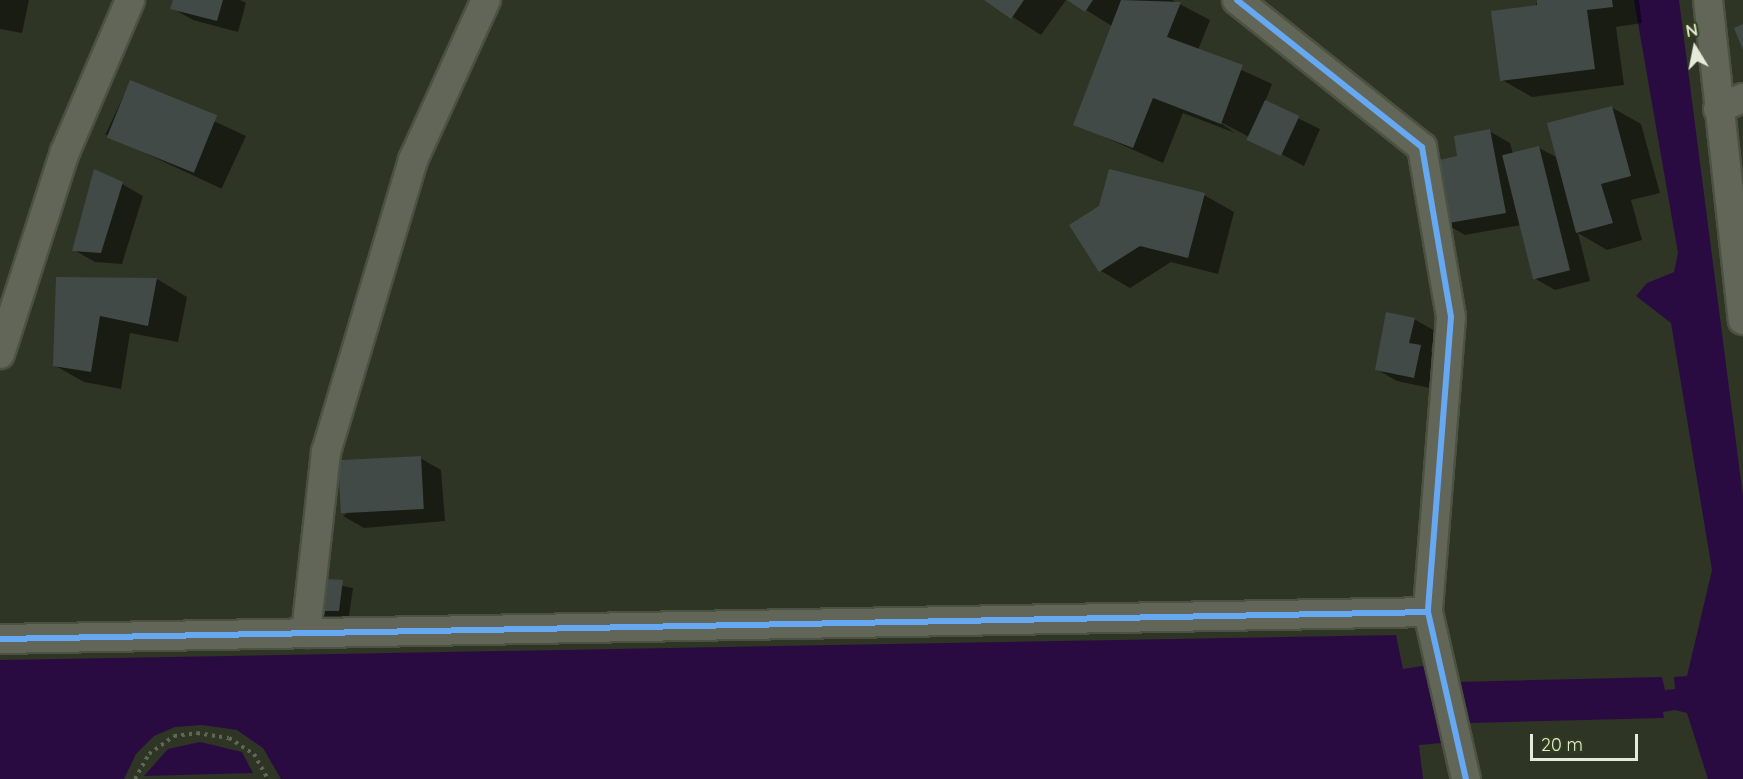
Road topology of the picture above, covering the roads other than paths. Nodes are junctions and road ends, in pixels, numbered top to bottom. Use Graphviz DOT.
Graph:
graph roads {
  1 [pos="130,0"];
  2 [pos="486,0"];
  3 [pos="1237,0"];
  4 [pos="1708,0"];
  5 [pos="1730,104"];
  6 [pos="1743,320"];
  7 [pos="0,354"];
  8 [pos="1428,612"];
  9 [pos="306,633"];
  10 [pos="0,639"];
  11 [pos="1466,779"];
  1 -- 7 [label="street"];
  2 -- 9 [label="street"];
  3 -- 8 [label="street"];
  4 -- 5 [label="street"];
  5 -- 6 [label="street"];
  8 -- 9 [label="street"];
  8 -- 11 [label="street"];
  9 -- 10 [label="street"];
}
